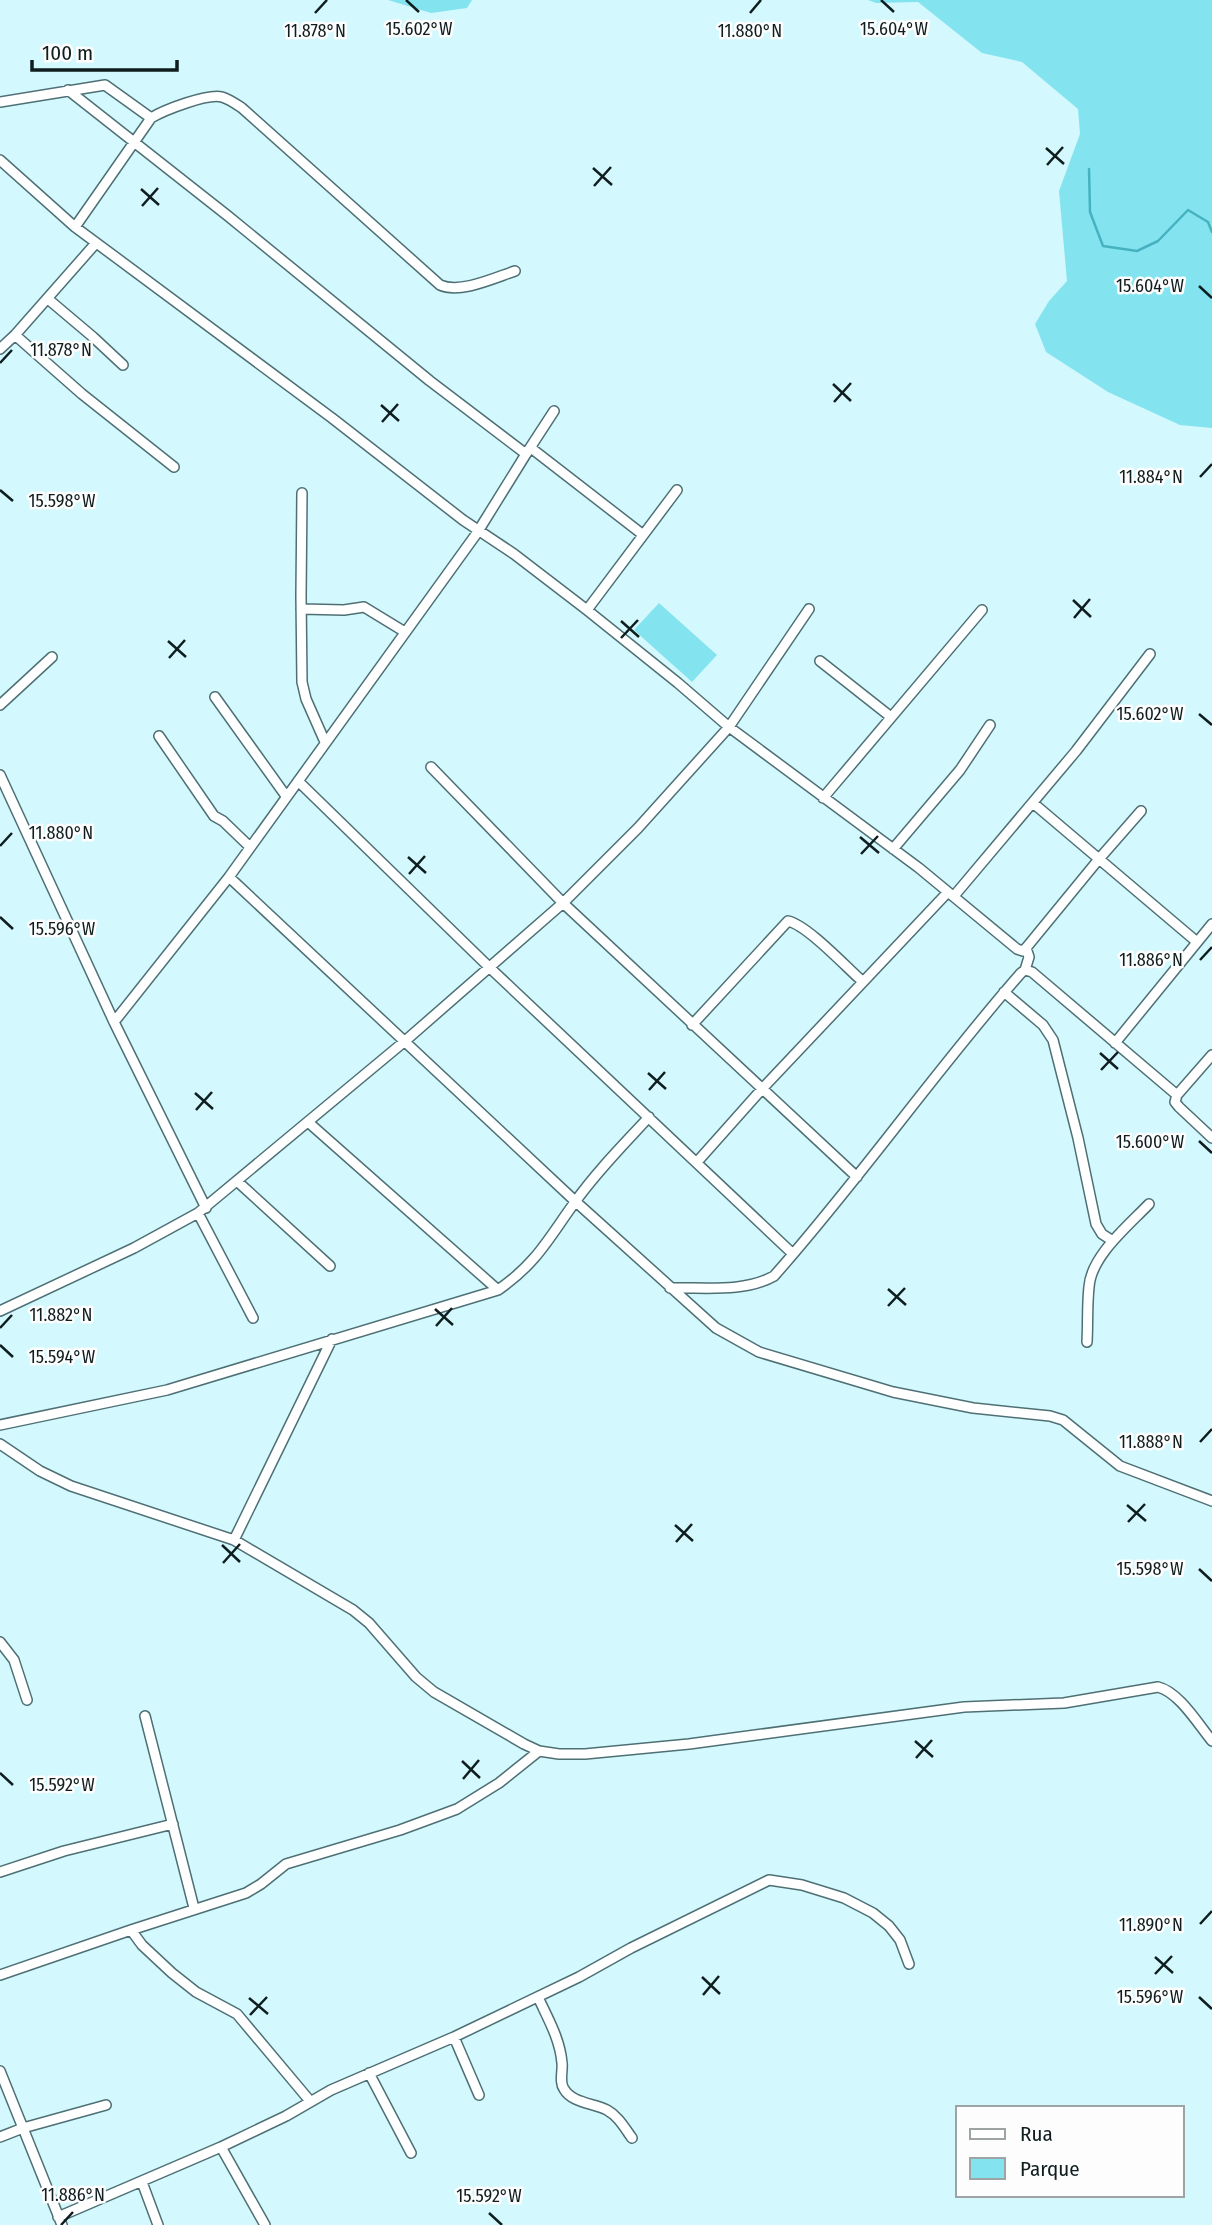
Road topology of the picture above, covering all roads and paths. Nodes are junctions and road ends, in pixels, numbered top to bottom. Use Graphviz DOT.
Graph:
graph roads {
  1 [pos="68,90"];
  2 [pos="0,102"];
  3 [pos="151,118"];
  4 [pos="134,143"];
  5 [pos="0,160"];
  6 [pos="75,227"];
  7 [pos="96,243"];
  8 [pos="515,271"];
  9 [pos="48,299"];
  10 [pos="15,335"];
  11 [pos="0,349"];
  12 [pos="123,365"];
  13 [pos="554,411"];
  14 [pos="529,451"];
  15 [pos="174,467"];
  16 [pos="677,490"];
  17 [pos="302,493"];
  18 [pos="480,529"];
  19 [pos="642,534"];
  20 [pos="301,609"];
  21 [pos="809,609"];
  22 [pos="587,610"];
  23 [pos="982,610"];
  24 [pos="405,632"];
  25 [pos="1150,654"];
  26 [pos="52,657"];
  27 [pos="820,661"];
  28 [pos="215,697"];
  29 [pos="0,705"];
  30 [pos="891,717"];
  31 [pos="990,725"];
  32 [pos="729,727"];
  33 [pos="159,736"];
  34 [pos="325,742"];
  35 [pos="431,767"];
  36 [pos="0,775"];
  37 [pos="298,781"];
  38 [pos="286,796"];
  39 [pos="823,797"];
  40 [pos="1033,803"];
  41 [pos="1141,811"];
  42 [pos="250,848"];
  43 [pos="892,849"];
  44 [pos="1099,859"];
  45 [pos="229,877"];
  46 [pos="951,894"];
  47 [pos="563,903"];
  48 [pos="1212,925"];
  49 [pos="1197,942"];
  50 [pos="1026,948"];
  51 [pos="489,967"];
  52 [pos="1025,970"];
  53 [pos="862,981"];
  54 [pos="1004,992"];
  55 [pos="114,1022"];
  56 [pos="692,1026"];
  57 [pos="405,1041"];
  58 [pos="1115,1043"];
  59 [pos="1212,1055"];
  60 [pos="762,1089"];
  61 [pos="1177,1095"];
  62 [pos="649,1116"];
  63 [pos="308,1122"];
  64 [pos="1212,1138"];
  65 [pos="697,1162"];
  66 [pos="857,1177"];
  67 [pos="238,1182"];
  68 [pos="575,1201"];
  69 [pos="1149,1204"];
  70 [pos="202,1210"];
  71 [pos="1113,1241"];
  72 [pos="793,1254"];
  73 [pos="330,1266"];
  74 [pos="670,1288"];
  75 [pos="498,1290"];
  76 [pos="0,1311"];
  77 [pos="253,1318"];
  78 [pos="332,1339"];
  79 [pos="1087,1342"];
  80 [pos="0,1425"];
  81 [pos="0,1445"];
  82 [pos="1212,1501"];
  83 [pos="234,1540"];
  84 [pos="0,1642"];
  85 [pos="27,1700"];
  86 [pos="145,1716"];
  87 [pos="1212,1741"];
  88 [pos="539,1751"];
  89 [pos="173,1824"];
  90 [pos="0,1872"];
  91 [pos="194,1909"];
  92 [pos="131,1930"];
  93 [pos="909,1964"];
  94 [pos="0,1975"];
  95 [pos="538,1997"];
  96 [pos="454,2037"];
  97 [pos="0,2071"];
  98 [pos="369,2073"];
  99 [pos="479,2095"];
  100 [pos="310,2101"];
  101 [pos="106,2105"];
  102 [pos="23,2128"];
  103 [pos="0,2137"];
  104 [pos="632,2138"];
  105 [pos="221,2147"];
  106 [pos="411,2153"];
  107 [pos="142,2182"];
  108 [pos="60,2221"];
  109 [pos="158,2225"];
  110 [pos="265,2225"];
  1 -- 2 [label="street"];
  1 -- 3 [label="street"];
  1 -- 4 [label="street"];
  3 -- 4 [label="street"];
  3 -- 8 [label="street"];
  4 -- 6 [label="street"];
  4 -- 14 [label="street"];
  5 -- 6 [label="street"];
  6 -- 7 [label="street"];
  7 -- 9 [label="street"];
  7 -- 18 [label="street"];
  9 -- 10 [label="street"];
  9 -- 12 [label="street"];
  10 -- 11 [label="street"];
  10 -- 15 [label="street"];
  13 -- 14 [label="street"];
  14 -- 18 [label="street"];
  14 -- 19 [label="street"];
  16 -- 19 [label="street"];
  17 -- 20 [label="street"];
  18 -- 22 [label="street"];
  18 -- 24 [label="street"];
  19 -- 22 [label="street"];
  20 -- 24 [label="street"];
  20 -- 34 [label="street"];
  21 -- 32 [label="street"];
  22 -- 32 [label="street"];
  23 -- 30 [label="street"];
  24 -- 34 [label="street"];
  25 -- 40 [label="street"];
  26 -- 29 [label="street"];
  27 -- 30 [label="street"];
  28 -- 38 [label="street"];
  30 -- 39 [label="street"];
  31 -- 43 [label="street"];
  32 -- 39 [label="street"];
  32 -- 47 [label="street"];
  33 -- 42 [label="street"];
  34 -- 37 [label="street"];
  35 -- 47 [label="street"];
  36 -- 55 [label="street"];
  37 -- 38 [label="street"];
  37 -- 51 [label="street"];
  38 -- 42 [label="street"];
  39 -- 43 [label="street"];
  40 -- 44 [label="street"];
  40 -- 46 [label="street"];
  41 -- 44 [label="street"];
  42 -- 45 [label="street"];
  43 -- 46 [label="street"];
  44 -- 49 [label="street"];
  44 -- 50 [label="street"];
  45 -- 55 [label="street"];
  45 -- 57 [label="street"];
  46 -- 50 [label="street"];
  46 -- 53 [label="street"];
  47 -- 51 [label="street"];
  47 -- 56 [label="street"];
  48 -- 49 [label="street"];
  49 -- 58 [label="street"];
  50 -- 52 [label="street"];
  51 -- 57 [label="street"];
  51 -- 62 [label="street"];
  52 -- 54 [label="street"];
  52 -- 58 [label="street"];
  53 -- 56 [label="street"];
  53 -- 60 [label="street"];
  54 -- 66 [label="street"];
  54 -- 71 [label="street"];
  55 -- 70 [label="street"];
  56 -- 60 [label="street"];
  57 -- 63 [label="street"];
  57 -- 68 [label="street"];
  58 -- 61 [label="street"];
  59 -- 61 [label="street"];
  60 -- 65 [label="street"];
  60 -- 66 [label="street"];
  61 -- 64 [label="street"];
  62 -- 65 [label="street"];
  62 -- 68 [label="street"];
  63 -- 67 [label="street"];
  63 -- 75 [label="street"];
  65 -- 72 [label="street"];
  66 -- 72 [label="street"];
  67 -- 70 [label="street"];
  67 -- 73 [label="street"];
  68 -- 74 [label="street"];
  68 -- 75 [label="street"];
  69 -- 71 [label="street"];
  70 -- 76 [label="street"];
  70 -- 77 [label="street"];
  71 -- 79 [label="street"];
  72 -- 74 [label="street"];
  74 -- 82 [label="street"];
  75 -- 78 [label="street"];
  78 -- 80 [label="street"];
  78 -- 83 [label="street"];
  81 -- 83 [label="street"];
  83 -- 88 [label="street"];
  84 -- 85 [label="street"];
  86 -- 89 [label="street"];
  87 -- 88 [label="street"];
  88 -- 91 [label="street"];
  89 -- 90 [label="street"];
  89 -- 91 [label="street"];
  91 -- 92 [label="street"];
  92 -- 94 [label="street"];
  92 -- 100 [label="street"];
  93 -- 95 [label="street"];
  95 -- 96 [label="street"];
  95 -- 104 [label="street"];
  96 -- 98 [label="street"];
  96 -- 99 [label="street"];
  97 -- 102 [label="street"];
  98 -- 100 [label="street"];
  98 -- 106 [label="street"];
  100 -- 105 [label="street"];
  101 -- 102 [label="street"];
  102 -- 103 [label="street"];
  102 -- 108 [label="street"];
  105 -- 107 [label="street"];
  105 -- 110 [label="street"];
  107 -- 108 [label="street"];
  107 -- 109 [label="street"];
}
